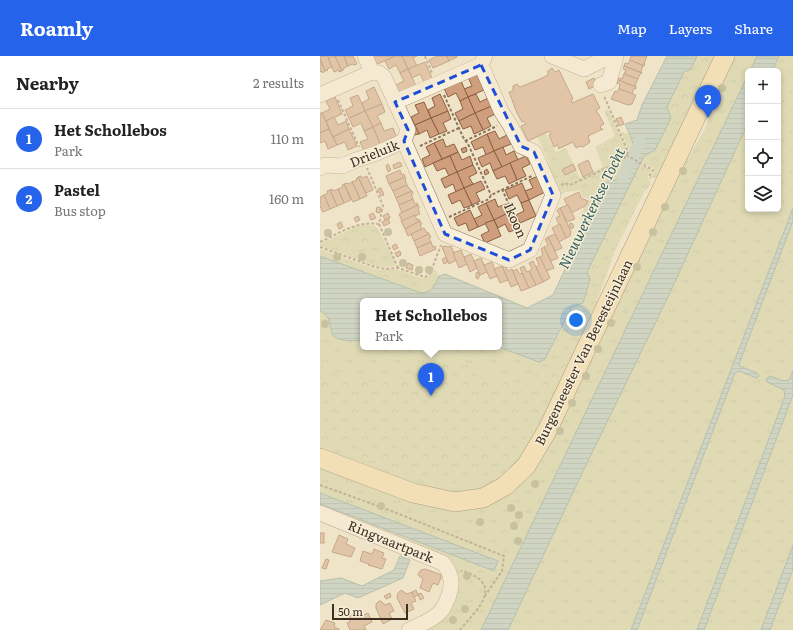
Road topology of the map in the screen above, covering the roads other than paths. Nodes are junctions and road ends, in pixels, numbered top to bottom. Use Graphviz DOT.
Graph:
graph roads {
  1 [pos="365,56"];
  2 [pos="552,56"];
  3 [pos="610,56"];
  4 [pos="616,56"];
  5 [pos="725,56"];
  6 [pos="483,60"];
  7 [pos="372,72"];
  8 [pos="601,86"];
  9 [pos="327,93"];
  10 [pos="395,102"];
  11 [pos="406,146"];
  12 [pos="320,168"];
  13 [pos="320,458"];
  14 [pos="320,513"];
  15 [pos="409,630"];
  1 -- 7 [label="street"];
  2 -- 3 [label="street"];
  4 -- 8 [label="street"];
  5 -- 13 [label="main road, Burgemeester Van Beresteijnlaan"];
  6 -- 10 [label="street"];
  6 -- 11 [label="street"];
  7 -- 9 [label="street"];
  7 -- 10 [label="street"];
  10 -- 11 [label="street"];
  11 -- 12 [label="street, Drieluik"];
  14 -- 15 [label="street, Ringvaartpark"];
}
